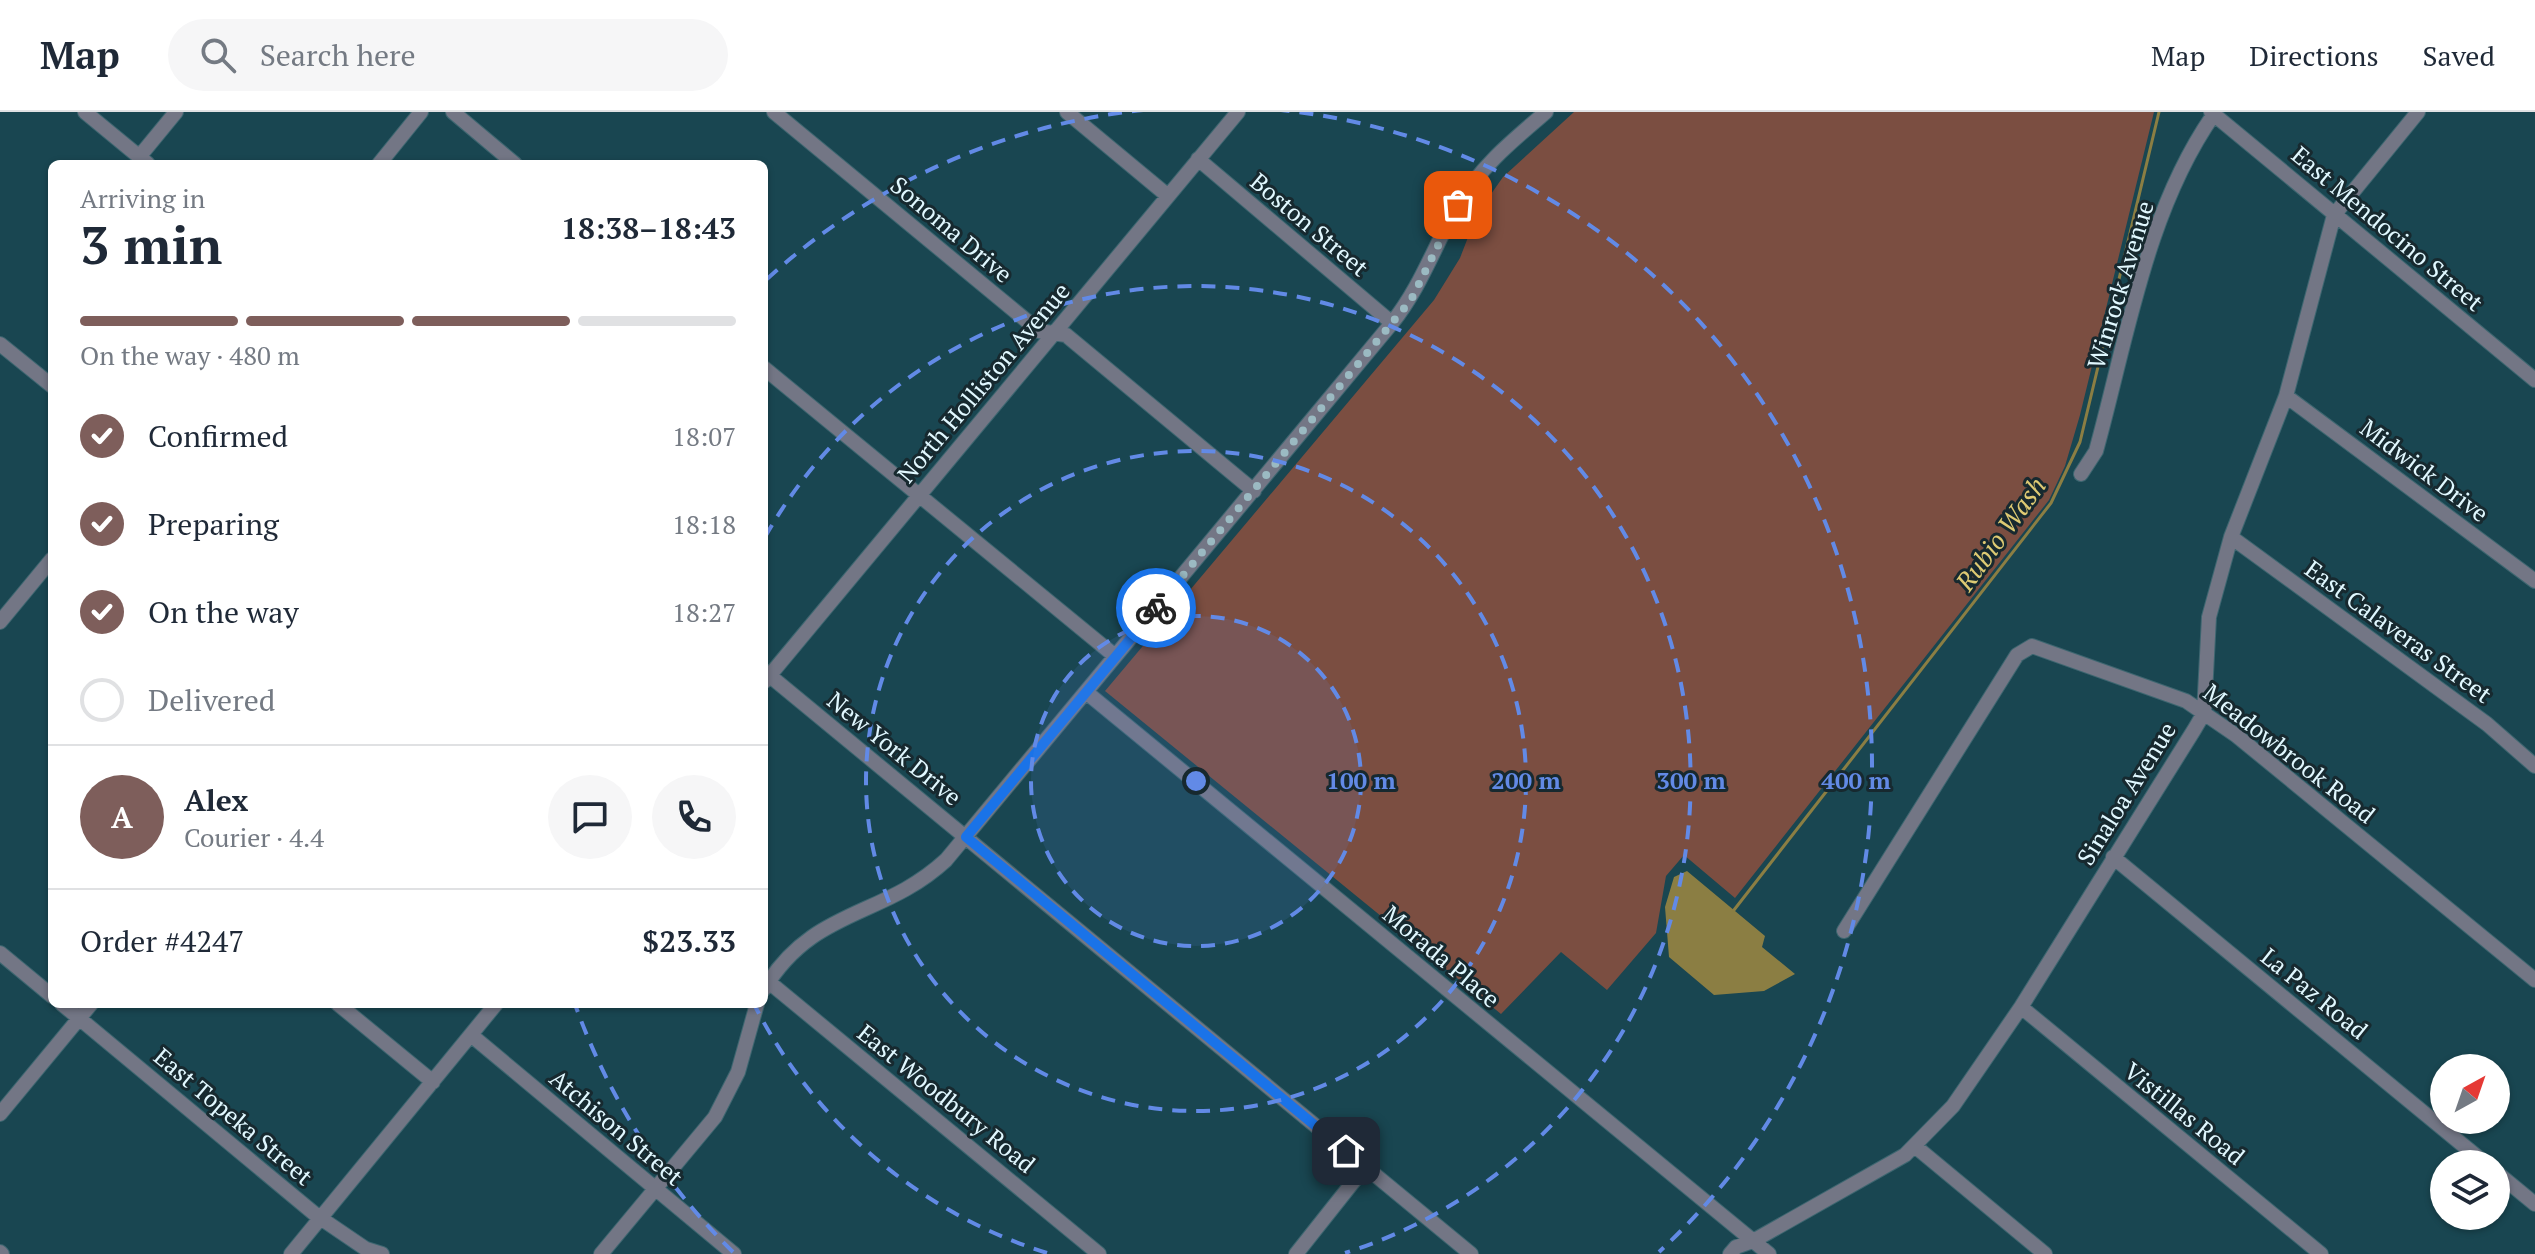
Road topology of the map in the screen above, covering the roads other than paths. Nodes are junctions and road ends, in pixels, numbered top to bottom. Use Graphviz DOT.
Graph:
graph roads {
  1 [pos="85,112"];
  2 [pos="176,112"];
  3 [pos="421,112"];
  4 [pos="453,112"];
  5 [pos="774,112"];
  6 [pos="1067,112"];
  7 [pos="1238,112"];
  8 [pos="1546,112"];
  9 [pos="2418,112"];
  10 [pos="2213,113"];
  11 [pos="1198,159"];
  12 [pos="144,160"];
  13 [pos="382,160"];
  14 [pos="510,160"];
  15 [pos="1168,196"];
  16 [pos="2334,215"];
  17 [pos="1392,323"];
  18 [pos="1054,334"];
  19 [pos="0,344"];
  20 [pos="768,371"];
  21 [pos="2535,380"];
  22 [pos="48,383"];
  23 [pos="2286,396"];
  24 [pos="2081,474"];
  25 [pos="1254,491"];
  26 [pos="919,496"];
  27 [pos="2231,537"];
  28 [pos="48,564"];
  29 [pos="2535,581"];
  30 [pos="0,622"];
  31 [pos="1115,656"];
  32 [pos="768,674"];
  33 [pos="768,678"];
  34 [pos="1086,692"];
  35 [pos="2204,713"];
  36 [pos="2535,766"];
  37 [pos="966,837"];
  38 [pos="2113,857"];
  39 [pos="1844,931"];
  40 [pos="0,953"];
  41 [pos="768,980"];
  42 [pos="2535,980"];
  43 [pos="768,985"];
  44 [pos="48,993"];
  45 [pos="2021,1007"];
  46 [pos="67,1008"];
  47 [pos="88,1008"];
  48 [pos="343,1008"];
  49 [pos="493,1008"];
  50 [pos="756,1008"];
  51 [pos="79,1018"];
  52 [pos="471,1035"];
  53 [pos="433,1082"];
  54 [pos="0,1114"];
  55 [pos="1916,1147"];
  56 [pos="2469,1150"];
  57 [pos="1365,1167"];
  58 [pos="2510,1183"];
  59 [pos="655,1189"];
  60 [pos="2535,1204"];
  61 [pos="321,1218"];
  62 [pos="1753,1241"];
  63 [pos="291,1254"];
  64 [pos="382,1254"];
  65 [pos="601,1254"];
  66 [pos="734,1254"];
  67 [pos="1099,1254"];
  68 [pos="1296,1254"];
  69 [pos="1471,1254"];
  70 [pos="1730,1254"];
  71 [pos="1769,1254"];
  72 [pos="2045,1254"];
  73 [pos="2321,1254"];
  1 -- 12 [label="street"];
  2 -- 12 [label="street"];
  3 -- 13 [label="street"];
  4 -- 14 [label="street"];
  5 -- 18 [label="street, Sonoma Drive"];
  6 -- 15 [label="street"];
  7 -- 11 [label="street, North Holliston Avenue"];
  8 -- 17 [label="street"];
  9 -- 16 [label="street"];
  10 -- 16 [label="street, East Mendocino Street"];
  10 -- 24 [label="street, Winrock Avenue"];
  11 -- 15 [label="street, North Holliston Avenue"];
  11 -- 17 [label="street, Boston Street"];
  15 -- 18 [label="street, North Holliston Avenue"];
  16 -- 21 [label="street, East Mendocino Street"];
  16 -- 23 [label="street, Sinaloa Avenue"];
  17 -- 25 [label="street"];
  18 -- 25 [label="street, Sonoma Drive"];
  18 -- 26 [label="street, North Holliston Avenue"];
  19 -- 22 [label="street"];
  20 -- 26 [label="street"];
  23 -- 27 [label="street, Sinaloa Avenue"];
  23 -- 29 [label="street, Midwick Drive"];
  25 -- 31 [label="street"];
  26 -- 31 [label="street"];
  26 -- 32 [label="street, North Holliston Avenue"];
  27 -- 35 [label="street, Sinaloa Avenue"];
  27 -- 36 [label="street, East Calaveras Street"];
  28 -- 30 [label="street"];
  31 -- 34 [label="street"];
  33 -- 37 [label="street, New York Drive"];
  34 -- 37 [label="street"];
  34 -- 62 [label="street, Morada Place"];
  35 -- 38 [label="street, Sinaloa Avenue"];
  35 -- 39 [label="street, Meadowbrook Road"];
  35 -- 42 [label="street, Meadowbrook Road"];
  37 -- 41 [label="street"];
  37 -- 57 [label="street, New York Drive"];
  38 -- 45 [label="street, Sinaloa Avenue"];
  38 -- 56 [label="street, La Paz Road"];
  40 -- 44 [label="street"];
  43 -- 67 [label="street, East Woodbury Road"];
  45 -- 55 [label="street, Sinaloa Avenue"];
  45 -- 73 [label="street, Vistillas Road"];
  46 -- 51 [label="street, East Topeka Street"];
  47 -- 51 [label="street"];
  48 -- 53 [label="street"];
  49 -- 52 [label="street"];
  50 -- 59 [label="street"];
  51 -- 54 [label="street"];
  51 -- 61 [label="street, East Topeka Street"];
  52 -- 53 [label="street"];
  52 -- 59 [label="street, Atchison Street"];
  53 -- 61 [label="street"];
  55 -- 62 [label="street, Sinaloa Avenue"];
  55 -- 72 [label="street"];
  57 -- 68 [label="street"];
  57 -- 69 [label="street, New York Drive"];
  58 -- 60 [label="street"];
  59 -- 65 [label="street"];
  59 -- 66 [label="street, Atchison Street"];
  61 -- 63 [label="street"];
  61 -- 64 [label="street, East Topeka Street"];
  62 -- 70 [label="street, Sinaloa Avenue"];
  62 -- 71 [label="street, Morada Place"];
}
